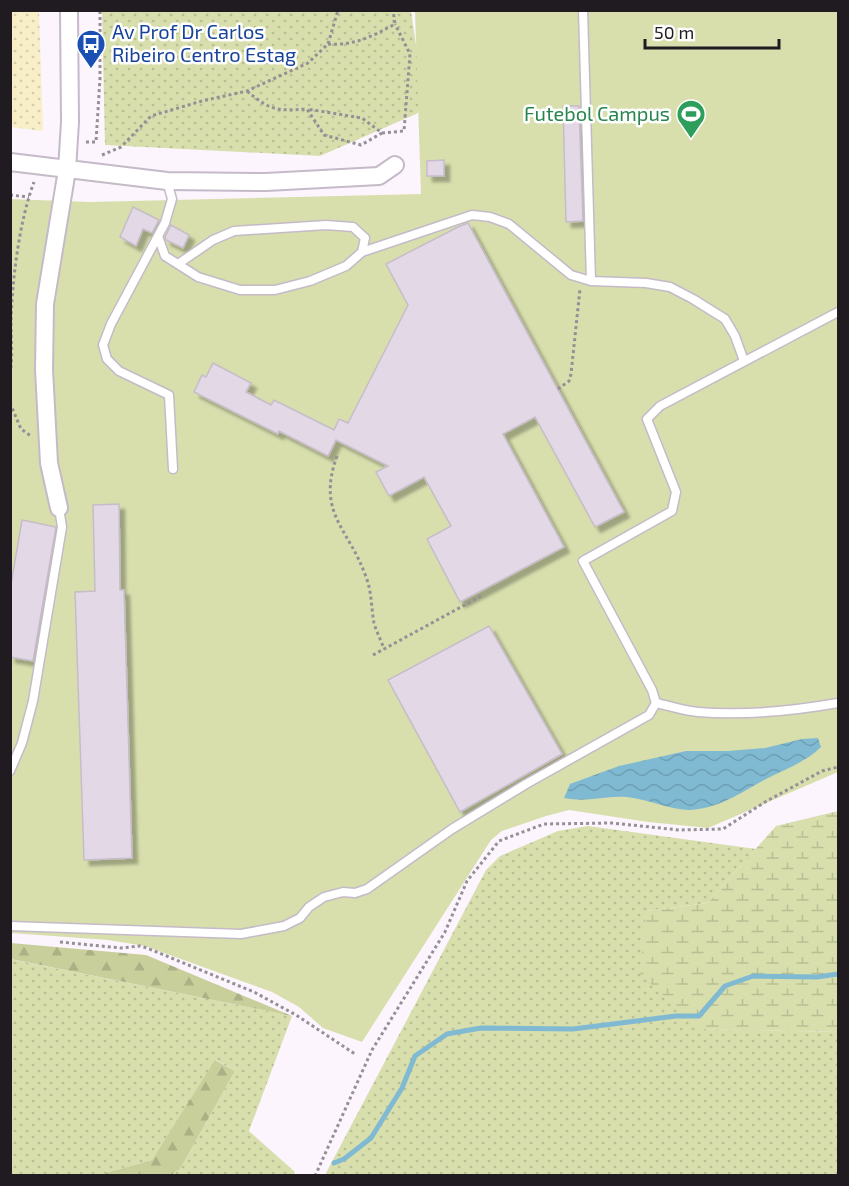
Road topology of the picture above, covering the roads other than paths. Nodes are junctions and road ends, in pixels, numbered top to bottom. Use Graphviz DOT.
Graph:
graph roads {
  1 [pos="69,10"];
  2 [pos="583,10"];
  3 [pos="10,162"];
  4 [pos="395,165"];
  5 [pos="67,170"];
  6 [pos="167,181"];
  7 [pos="158,236"];
  8 [pos="362,252"];
  9 [pos="178,264"];
  10 [pos="591,281"];
  11 [pos="838,312"];
  12 [pos="744,361"];
  13 [pos="173,469"];
  14 [pos="59,508"];
  15 [pos="656,703"];
  16 [pos="838,703"];
  17 [pos="10,771"];
  18 [pos="10,926"];
  1 -- 5 [label="street"];
  2 -- 10 [label="lane"];
  3 -- 5 [label="street"];
  4 -- 6 [label="street"];
  5 -- 6 [label="street"];
  5 -- 14 [label="street"];
  6 -- 7 [label="lane"];
  7 -- 9 [label="lane"];
  7 -- 13 [label="lane"];
  8 -- 9 [label="lane"];
  8 -- 9 [label="lane"];
  8 -- 10 [label="lane"];
  10 -- 12 [label="lane"];
  11 -- 12 [label="lane"];
  12 -- 15 [label="lane"];
  14 -- 17 [label="lane"];
  15 -- 16 [label="lane"];
  15 -- 18 [label="lane"];
}
